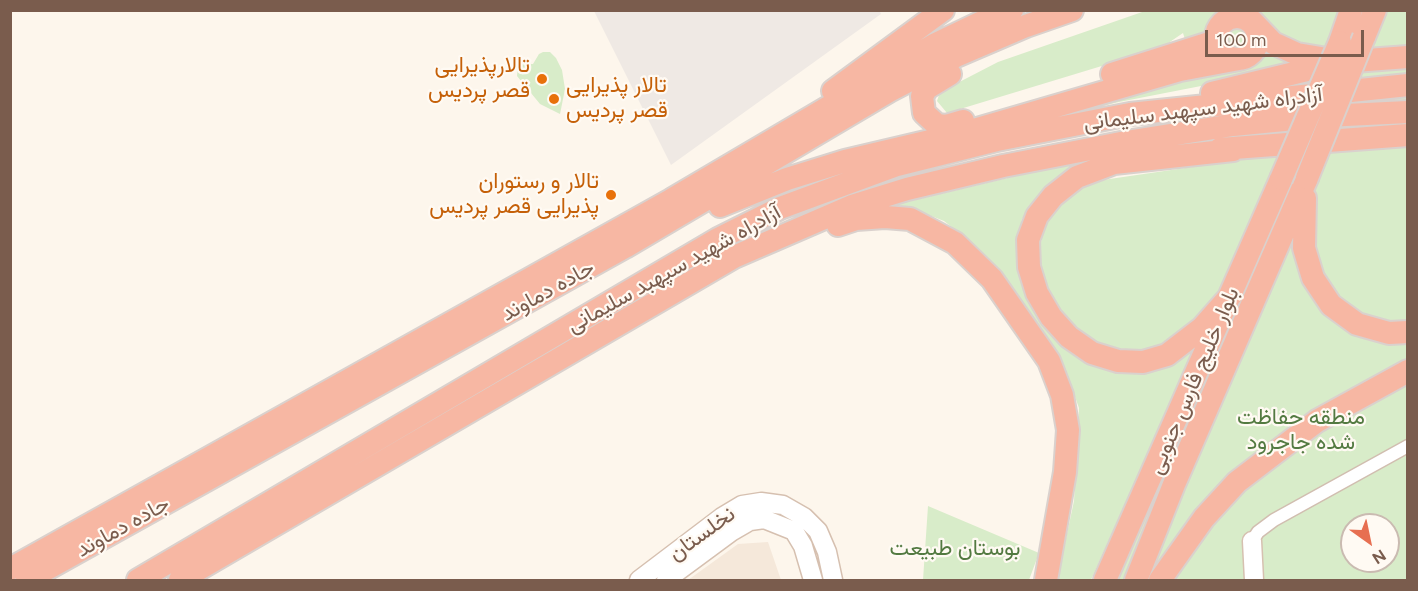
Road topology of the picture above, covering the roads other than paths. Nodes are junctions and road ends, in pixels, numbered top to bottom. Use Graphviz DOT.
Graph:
graph roads {
  1 [pos="943,10"];
  2 [pos="1012,10"];
  3 [pos="1072,10"];
  4 [pos="1091,10"];
  5 [pos="1351,10"];
  6 [pos="1375,10"];
  7 [pos="1235,20"];
  8 [pos="1340,52"];
  9 [pos="1407,57"];
  10 [pos="1239,59"];
  11 [pos="1407,85"];
  12 [pos="1407,112"];
  13 [pos="1130,114"];
  14 [pos="1407,135"];
  15 [pos="1358,140"];
  16 [pos="1126,142"];
  17 [pos="1407,144"];
  18 [pos="760,148"];
  19 [pos="1233,150"];
  20 [pos="1307,178"];
  21 [pos="626,247"];
  22 [pos="734,257"];
  23 [pos="1232,294"];
  24 [pos="1407,332"];
  25 [pos="1407,371"];
  26 [pos="1407,446"];
  27 [pos="1252,541"];
  28 [pos="10,569"];
  29 [pos="27,580"];
  30 [pos="138,580"];
  31 [pos="180,580"];
  32 [pos="639,580"];
  33 [pos="666,580"];
  34 [pos="813,580"];
  35 [pos="833,580"];
  36 [pos="1046,580"];
  37 [pos="1105,580"];
  38 [pos="1136,580"];
  39 [pos="1160,580"];
  40 [pos="1254,580"];
  1 -- 18 [label="highway"];
  2 -- 18 [label="highway, جاده دماوند"];
  3 -- 21 [label="highway, جاده دماوند"];
  4 -- 7 [label="highway"];
  5 -- 8 [label="highway, بلوار خلیج فارس جنوبی"];
  6 -- 20 [label="highway, bridge"];
  7 -- 8 [label="highway"];
  7 -- 10 [label="highway"];
  7 -- 10 [label="highway"];
  8 -- 9 [label="highway"];
  8 -- 13 [label="highway"];
  8 -- 23 [label="highway, بلوار خلیج فارس جنوبی, bridge"];
  10 -- 21 [label="highway"];
  11 -- 13 [label="highway, آزادراه شهید سپهبد سلیمانی"];
  12 -- 16 [label="highway, آزادراه شهید سپهبد سلیمانی"];
  13 -- 30 [label="highway, آزادراه شهید سپهبد سلیمانی"];
  14 -- 15 [label="highway"];
  15 -- 17 [label="highway"];
  15 -- 19 [label="highway"];
  16 -- 19 [label="highway"];
  16 -- 22 [label="highway, آزادراه شهید سپهبد سلیمانی"];
  18 -- 28 [label="highway, جاده دماوند"];
  19 -- 23 [label="highway"];
  20 -- 24 [label="highway"];
  20 -- 38 [label="highway, بلوار خلیج فارس جنوبی"];
  21 -- 29 [label="highway, جاده دماوند"];
  22 -- 31 [label="highway, آزادراه شهید سپهبد سلیمانی"];
  22 -- 36 [label="highway"];
  23 -- 37 [label="highway, بلوار خلیج فارس جنوبی"];
  25 -- 39 [label="highway"];
  26 -- 27 [label="street"];
  27 -- 40 [label="street"];
  32 -- 35 [label="street, نخلستان"];
  33 -- 34 [label="street, نخلستان"];
}
